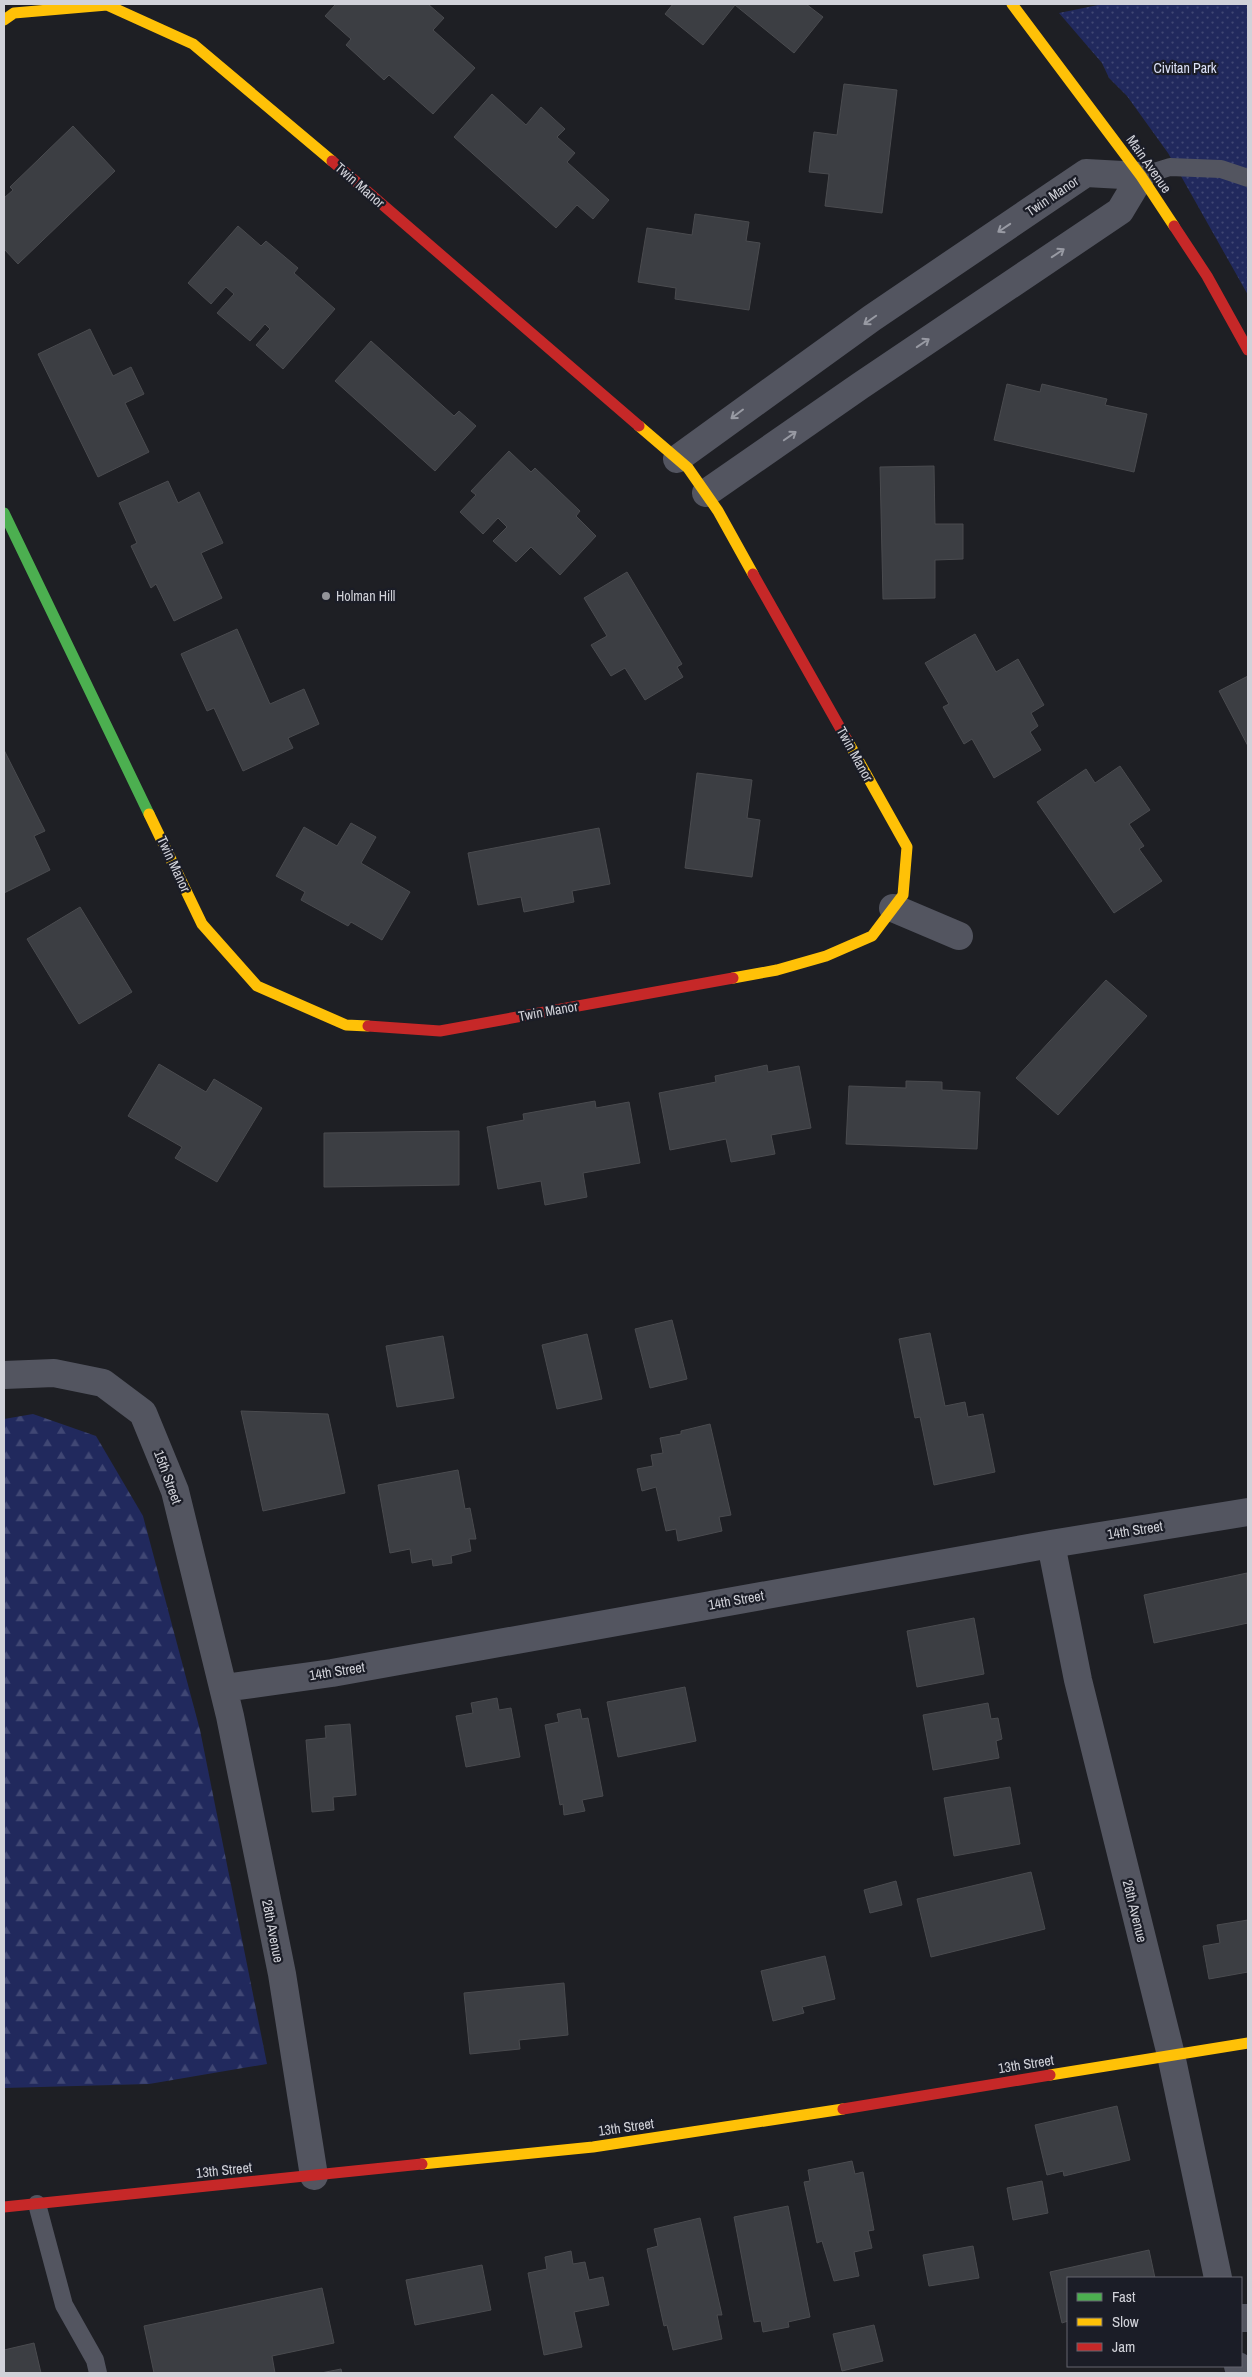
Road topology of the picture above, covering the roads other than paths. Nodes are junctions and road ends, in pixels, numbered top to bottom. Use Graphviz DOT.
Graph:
graph roads {
  1 [pos="1012,4"];
  2 [pos="4,20"];
  3 [pos="1141,176"];
  4 [pos="1248,178"];
  5 [pos="1248,350"];
  6 [pos="676,459"];
  7 [pos="706,493"];
  8 [pos="4,513"];
  9 [pos="894,908"];
  10 [pos="959,936"];
  11 [pos="4,1375"];
  12 [pos="1248,1512"];
  13 [pos="1051,1544"];
  14 [pos="224,1688"];
  15 [pos="1248,2043"];
  16 [pos="1171,2055"];
  17 [pos="314,2176"];
  18 [pos="37,2204"];
  19 [pos="4,2207"];
  20 [pos="1218,2277"];
  21 [pos="98,2373"];
  1 -- 3 [label="street, Main Avenue"];
  2 -- 6 [label="street, Twin Manor"];
  3 -- 4 [label="lane"];
  3 -- 5 [label="street, Main Avenue"];
  3 -- 6 [label="street, Twin Manor, one-way"];
  7 -- 3 [label="street, one-way"];
  6 -- 7 [label="street, Twin Manor"];
  7 -- 9 [label="street, Twin Manor"];
  8 -- 9 [label="street, Twin Manor"];
  9 -- 10 [label="street"];
  11 -- 14 [label="street, 15th Street"];
  12 -- 13 [label="street, 14th Street"];
  13 -- 14 [label="street, 14th Street"];
  13 -- 16 [label="street, 26th Avenue"];
  14 -- 17 [label="street, 28th Avenue"];
  15 -- 16 [label="street, 13th Street"];
  16 -- 17 [label="street, 13th Street"];
  16 -- 20 [label="street, 26th Avenue"];
  17 -- 18 [label="street, 13th Street"];
  18 -- 19 [label="street, 13th Street"];
  18 -- 21 [label="lane"];
}
